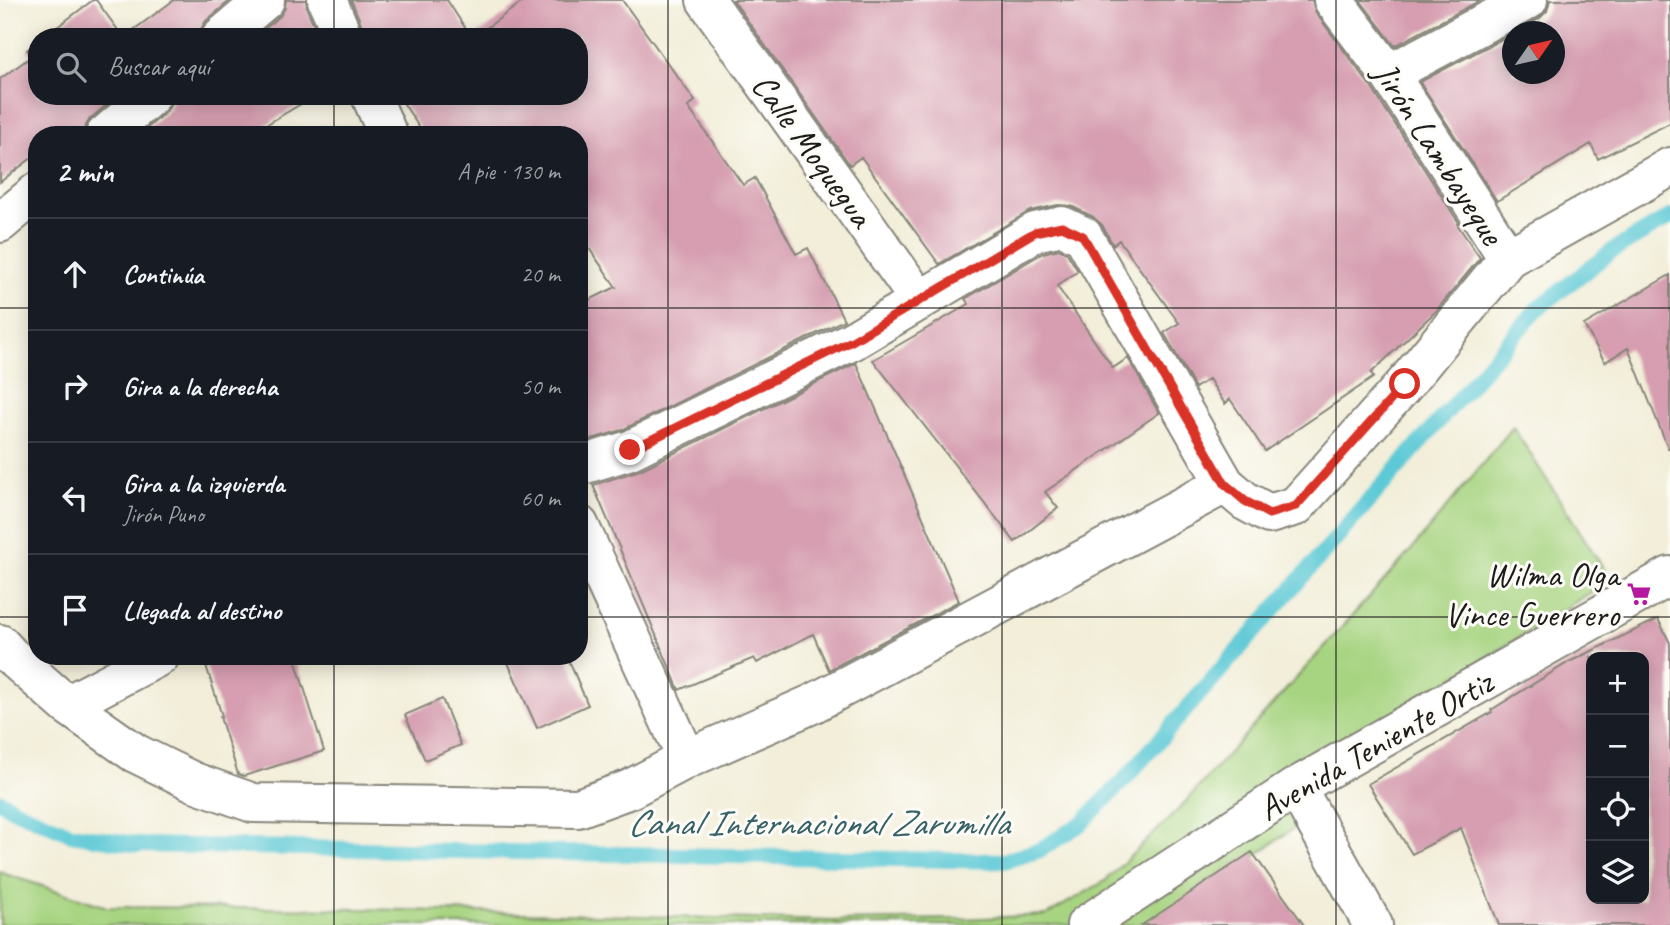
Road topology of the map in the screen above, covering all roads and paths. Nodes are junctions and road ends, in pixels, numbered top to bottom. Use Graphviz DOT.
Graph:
graph roads {
  1 [pos="265,0"];
  2 [pos="327,0"];
  3 [pos="706,0"];
  4 [pos="1333,0"];
  5 [pos="1528,0"];
  6 [pos="232,28"];
  7 [pos="340,28"];
  8 [pos="1389,74"];
  9 [pos="140,105"];
  10 [pos="375,105"];
  11 [pos="115,126"];
  12 [pos="384,126"];
  13 [pos="1670,167"];
  14 [pos="28,200"];
  15 [pos="0,223"];
  16 [pos="1508,258"];
  17 [pos="920,301"];
  18 [pos="588,463"];
  19 [pos="1225,484"];
  20 [pos="588,544"];
  21 [pos="1670,576"];
  22 [pos="0,644"];
  23 [pos="143,665"];
  24 [pos="67,705"];
  25 [pos="687,759"];
  26 [pos="1296,787"];
  27 [pos="1086,925"];
  28 [pos="1373,925"];
  1 -- 6 [label="street"];
  2 -- 7 [label="street"];
  3 -- 17 [label="street, Calle Moquegua"];
  4 -- 8 [label="street, Jirón Lambayeque"];
  5 -- 8 [label="street"];
  8 -- 16 [label="street, Jirón Lambayeque"];
  9 -- 11 [label="street"];
  10 -- 12 [label="street"];
  13 -- 16 [label="street, Jirón Lambayeque"];
  14 -- 15 [label="street"];
  16 -- 19 [label="street"];
  17 -- 18 [label="street"];
  17 -- 19 [label="street"];
  19 -- 25 [label="street"];
  20 -- 25 [label="street"];
  21 -- 26 [label="street, Avenida Teniente Ortiz"];
  22 -- 24 [label="street"];
  23 -- 24 [label="street"];
  24 -- 25 [label="street"];
  26 -- 27 [label="street, Avenida Teniente Ortiz"];
  26 -- 28 [label="street"];
}
